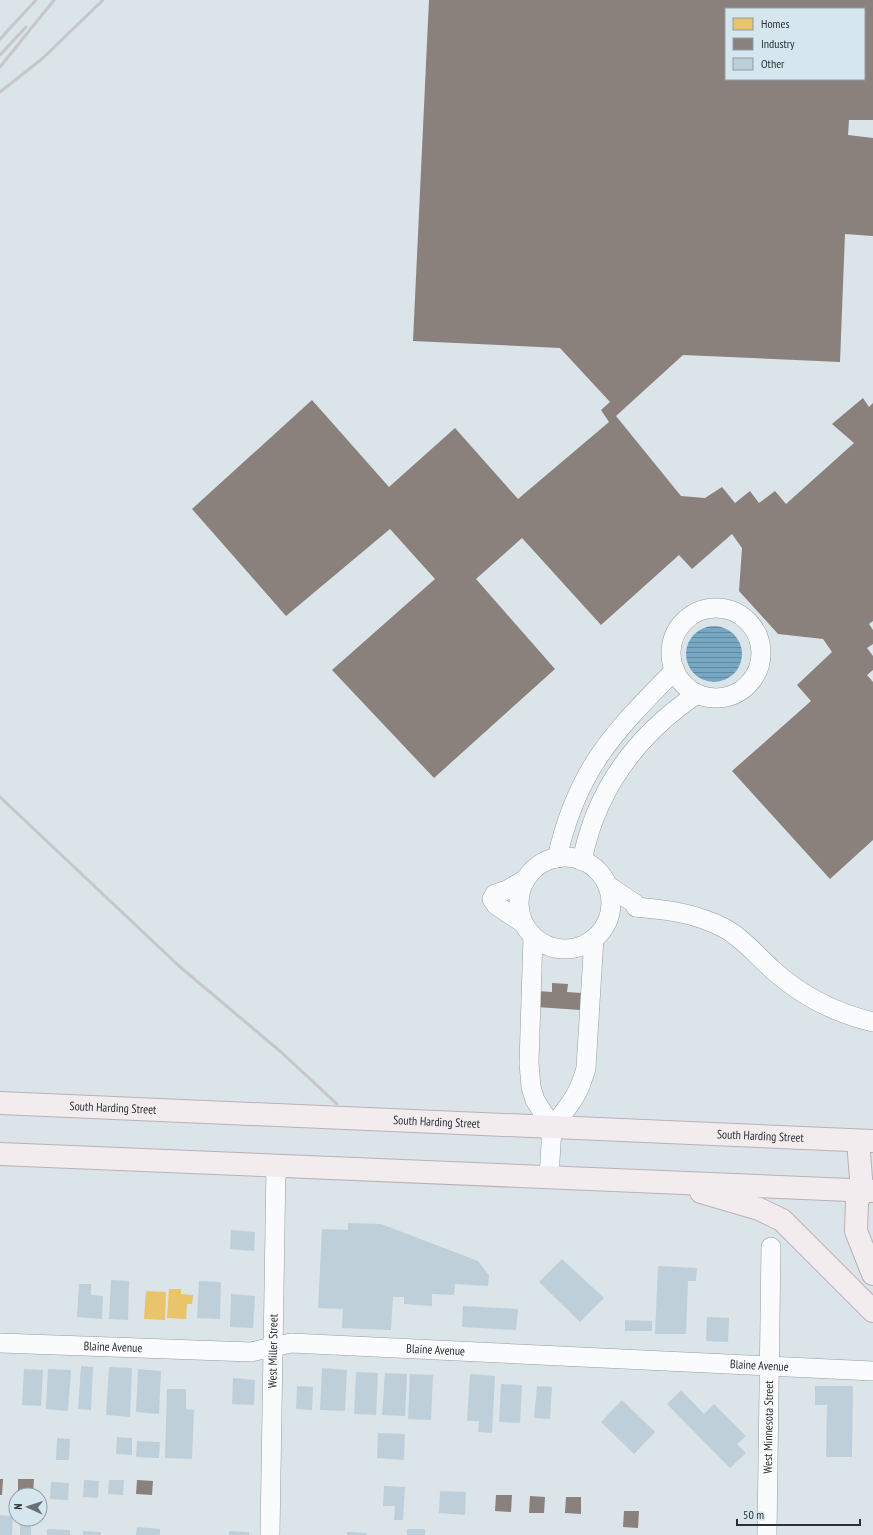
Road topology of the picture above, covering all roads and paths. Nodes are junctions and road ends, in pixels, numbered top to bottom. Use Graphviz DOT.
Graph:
graph roads {
  1 [pos="674,670"];
  2 [pos="697,694"];
  3 [pos="557,858"];
  4 [pos="582,861"];
  5 [pos="526,879"];
  6 [pos="607,885"];
  7 [pos="636,907"];
  8 [pos="528,930"];
  9 [pos="599,933"];
  10 [pos="873,1022"];
  11 [pos="0,1103"];
  12 [pos="552,1127"];
  13 [pos="866,1141"];
  14 [pos="0,1154"];
  15 [pos="276,1166"];
  16 [pos="549,1178"];
  17 [pos="667,1182"];
  18 [pos="869,1195"];
  19 [pos="771,1247"];
  20 [pos="873,1274"];
  21 [pos="873,1311"];
  22 [pos="0,1343"];
  23 [pos="274,1348"];
  24 [pos="769,1366"];
  25 [pos="873,1371"];
  26 [pos="270,1535"];
  27 [pos="767,1535"];
  1 -- 2 [label="street"];
  1 -- 2 [label="street"];
  1 -- 3 [label="street"];
  2 -- 4 [label="street"];
  3 -- 4 [label="street"];
  3 -- 5 [label="street"];
  4 -- 6 [label="street"];
  5 -- 8 [label="street"];
  5 -- 8 [label="street"];
  6 -- 7 [label="street"];
  6 -- 9 [label="street"];
  7 -- 9 [label="street"];
  7 -- 10 [label="street"];
  8 -- 9 [label="street"];
  8 -- 12 [label="street"];
  9 -- 12 [label="street"];
  11 -- 12 [label="main road, South Harding Street"];
  12 -- 13 [label="main road, South Harding Street"];
  12 -- 16 [label="street"];
  13 -- 18 [label="main road"];
  14 -- 15 [label="main road"];
  15 -- 16 [label="main road"];
  15 -- 23 [label="street, West Miller Street"];
  16 -- 17 [label="main road"];
  17 -- 18 [label="main road"];
  17 -- 21 [label="main road"];
  18 -- 20 [label="main road"];
  19 -- 24 [label="street, West Minnesota Street"];
  22 -- 23 [label="street, Blaine Avenue"];
  23 -- 24 [label="street, Blaine Avenue"];
  23 -- 26 [label="street, West Miller Street"];
  24 -- 25 [label="street, Blaine Avenue"];
  24 -- 27 [label="street, West Minnesota Street"];
}
